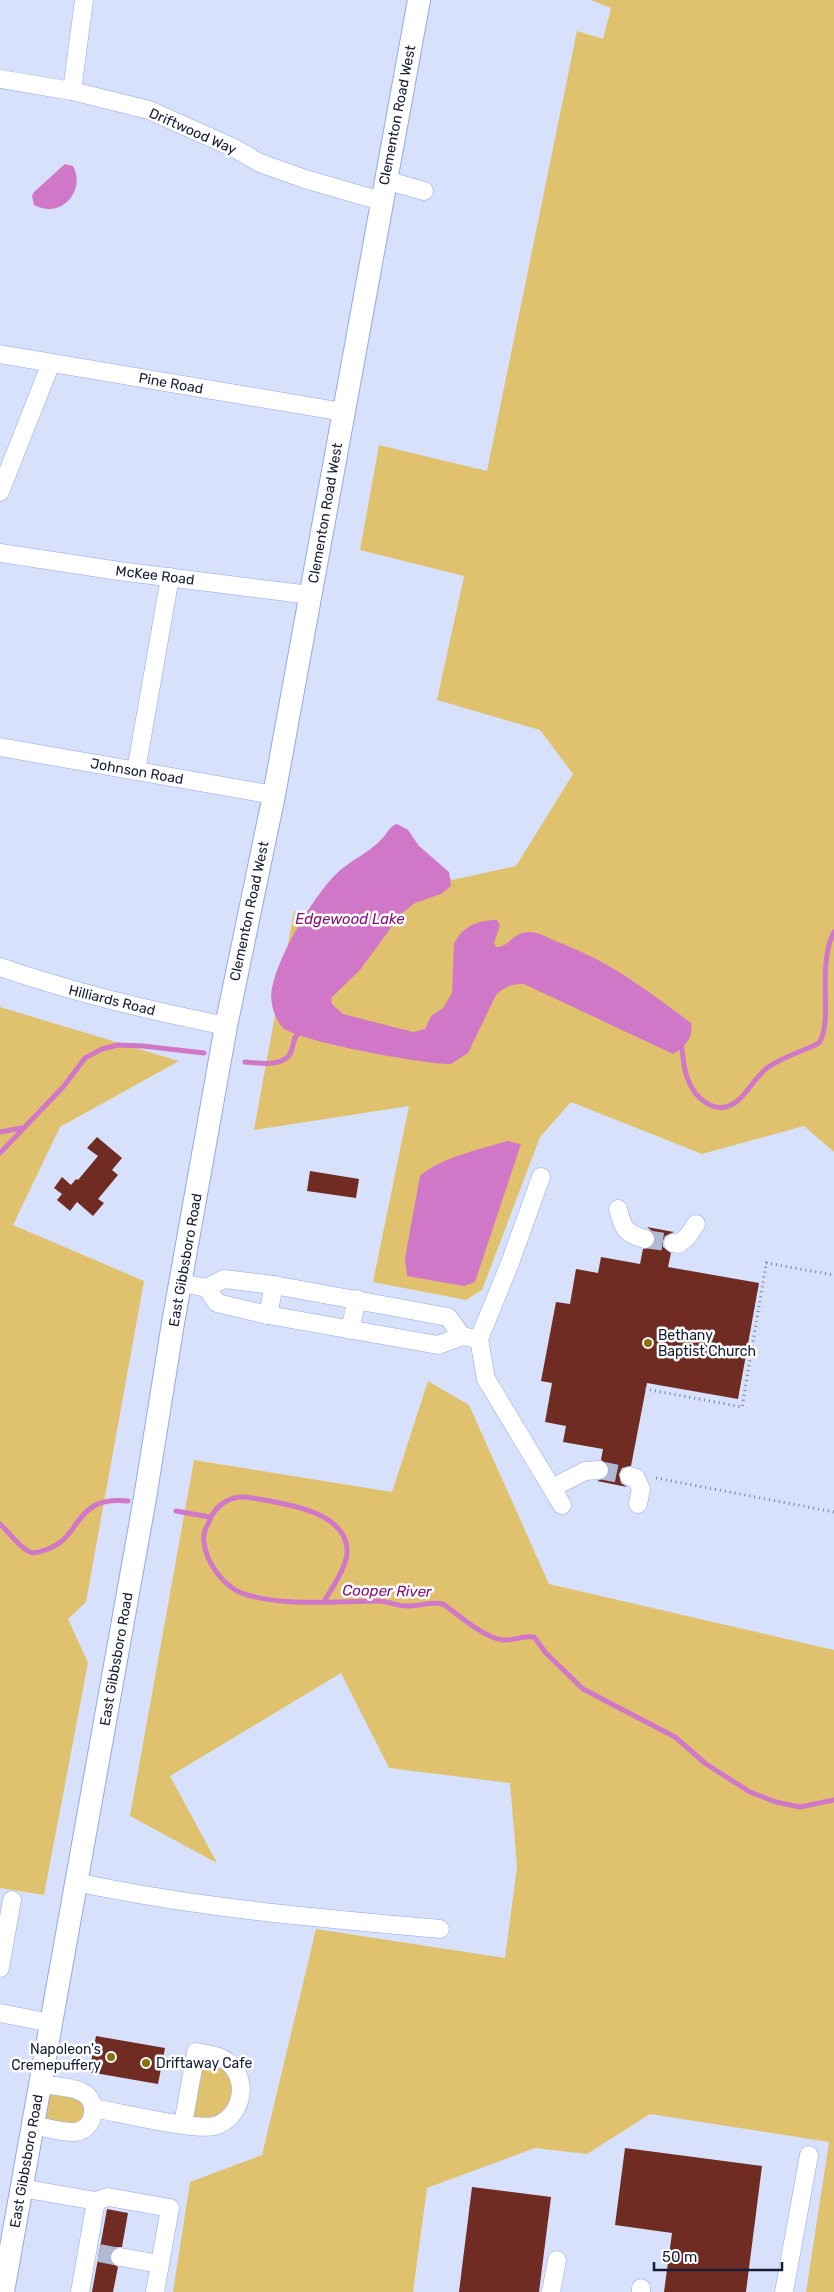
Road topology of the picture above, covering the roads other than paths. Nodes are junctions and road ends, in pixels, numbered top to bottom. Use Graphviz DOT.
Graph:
graph roads {
  1 [pos="84,0"];
  2 [pos="419,0"];
  3 [pos="0,78"];
  4 [pos="72,90"];
  5 [pos="383,190"];
  6 [pos="424,191"];
  7 [pos="0,354"];
  8 [pos="52,363"];
  9 [pos="343,412"];
  10 [pos="0,492"];
  11 [pos="0,553"];
  12 [pos="170,577"];
  13 [pos="310,595"];
  14 [pos="0,747"];
  15 [pos="136,771"];
  16 [pos="274,795"];
  17 [pos="0,967"];
  18 [pos="226,1026"];
  19 [pos="541,1177"];
  20 [pos="618,1209"];
  21 [pos="696,1224"];
  22 [pos="645,1239"];
  23 [pos="672,1243"];
  24 [pos="181,1283"];
  25 [pos="274,1285"];
  26 [pos="207,1288"];
  27 [pos="357,1299"];
  28 [pos="268,1315"];
  29 [pos="350,1330"];
  30 [pos="470,1337"];
  31 [pos="599,1470"];
  32 [pos="629,1476"];
  33 [pos="552,1488"];
  34 [pos="638,1504"];
  35 [pos="562,1505"];
  36 [pos="76,1882"];
  37 [pos="12,1900"];
  38 [pos="440,1930"];
  39 [pos="0,1968"];
  40 [pos="1,2018"];
  41 [pos="51,2023"];
  42 [pos="40,2084"];
  43 [pos="93,2108"];
  44 [pos="183,2124"];
  45 [pos="33,2125"];
  46 [pos="809,2155"];
  47 [pos="21,2188"];
  48 [pos="96,2201"];
  49 [pos="6,2238"];
  50 [pos="120,2257"];
  51 [pos="557,2260"];
  52 [pos="160,2264"];
  53 [pos="8,2291"];
  54 [pos="80,2292"];
  55 [pos="155,2292"];
  56 [pos="551,2292"];
  57 [pos="784,2292"];
  1 -- 4 [label="street"];
  2 -- 5 [label="main road, Clementon Road West"];
  3 -- 4 [label="street, Driftwood Way"];
  4 -- 5 [label="street, Driftwood Way"];
  5 -- 6 [label="street, Driftwood Way"];
  5 -- 9 [label="main road, Clementon Road West"];
  7 -- 8 [label="street, Pine Road"];
  8 -- 9 [label="street, Pine Road"];
  8 -- 10 [label="street"];
  9 -- 13 [label="main road, Clementon Road West"];
  11 -- 12 [label="street, McKee Road"];
  12 -- 13 [label="street, McKee Road"];
  12 -- 15 [label="street"];
  13 -- 16 [label="main road, Clementon Road West"];
  14 -- 15 [label="street, Johnson Road"];
  15 -- 16 [label="street, Johnson Road"];
  16 -- 18 [label="main road, Clementon Road West"];
  17 -- 18 [label="street, Hilliards Road"];
  18 -- 24 [label="main road, East Gibbsboro Road"];
  19 -- 30 [label="street"];
  20 -- 22 [label="street"];
  21 -- 23 [label="street"];
  24 -- 26 [label="street"];
  24 -- 36 [label="main road, East Gibbsboro Road"];
  25 -- 26 [label="street"];
  25 -- 27 [label="street"];
  25 -- 28 [label="street"];
  26 -- 28 [label="street"];
  27 -- 29 [label="street"];
  27 -- 30 [label="street"];
  28 -- 29 [label="street"];
  29 -- 30 [label="street"];
  30 -- 33 [label="street"];
  31 -- 33 [label="street"];
  32 -- 34 [label="street"];
  33 -- 35 [label="street"];
  36 -- 38 [label="street"];
  36 -- 41 [label="main road, East Gibbsboro Road"];
  37 -- 39 [label="street"];
  40 -- 41 [label="street"];
  41 -- 42 [label="main road, East Gibbsboro Road"];
  42 -- 43 [label="street"];
  42 -- 45 [label="main road, East Gibbsboro Road"];
  43 -- 44 [label="street"];
  43 -- 45 [label="street"];
  45 -- 47 [label="main road, East Gibbsboro Road"];
  46 -- 57 [label="street"];
  47 -- 48 [label="street"];
  47 -- 49 [label="main road, East Gibbsboro Road"];
  48 -- 52 [label="street"];
  48 -- 54 [label="street"];
  49 -- 53 [label="main road, East Gibbsboro Road"];
  50 -- 52 [label="street"];
  51 -- 56 [label="street"];
  52 -- 55 [label="street"];
}
